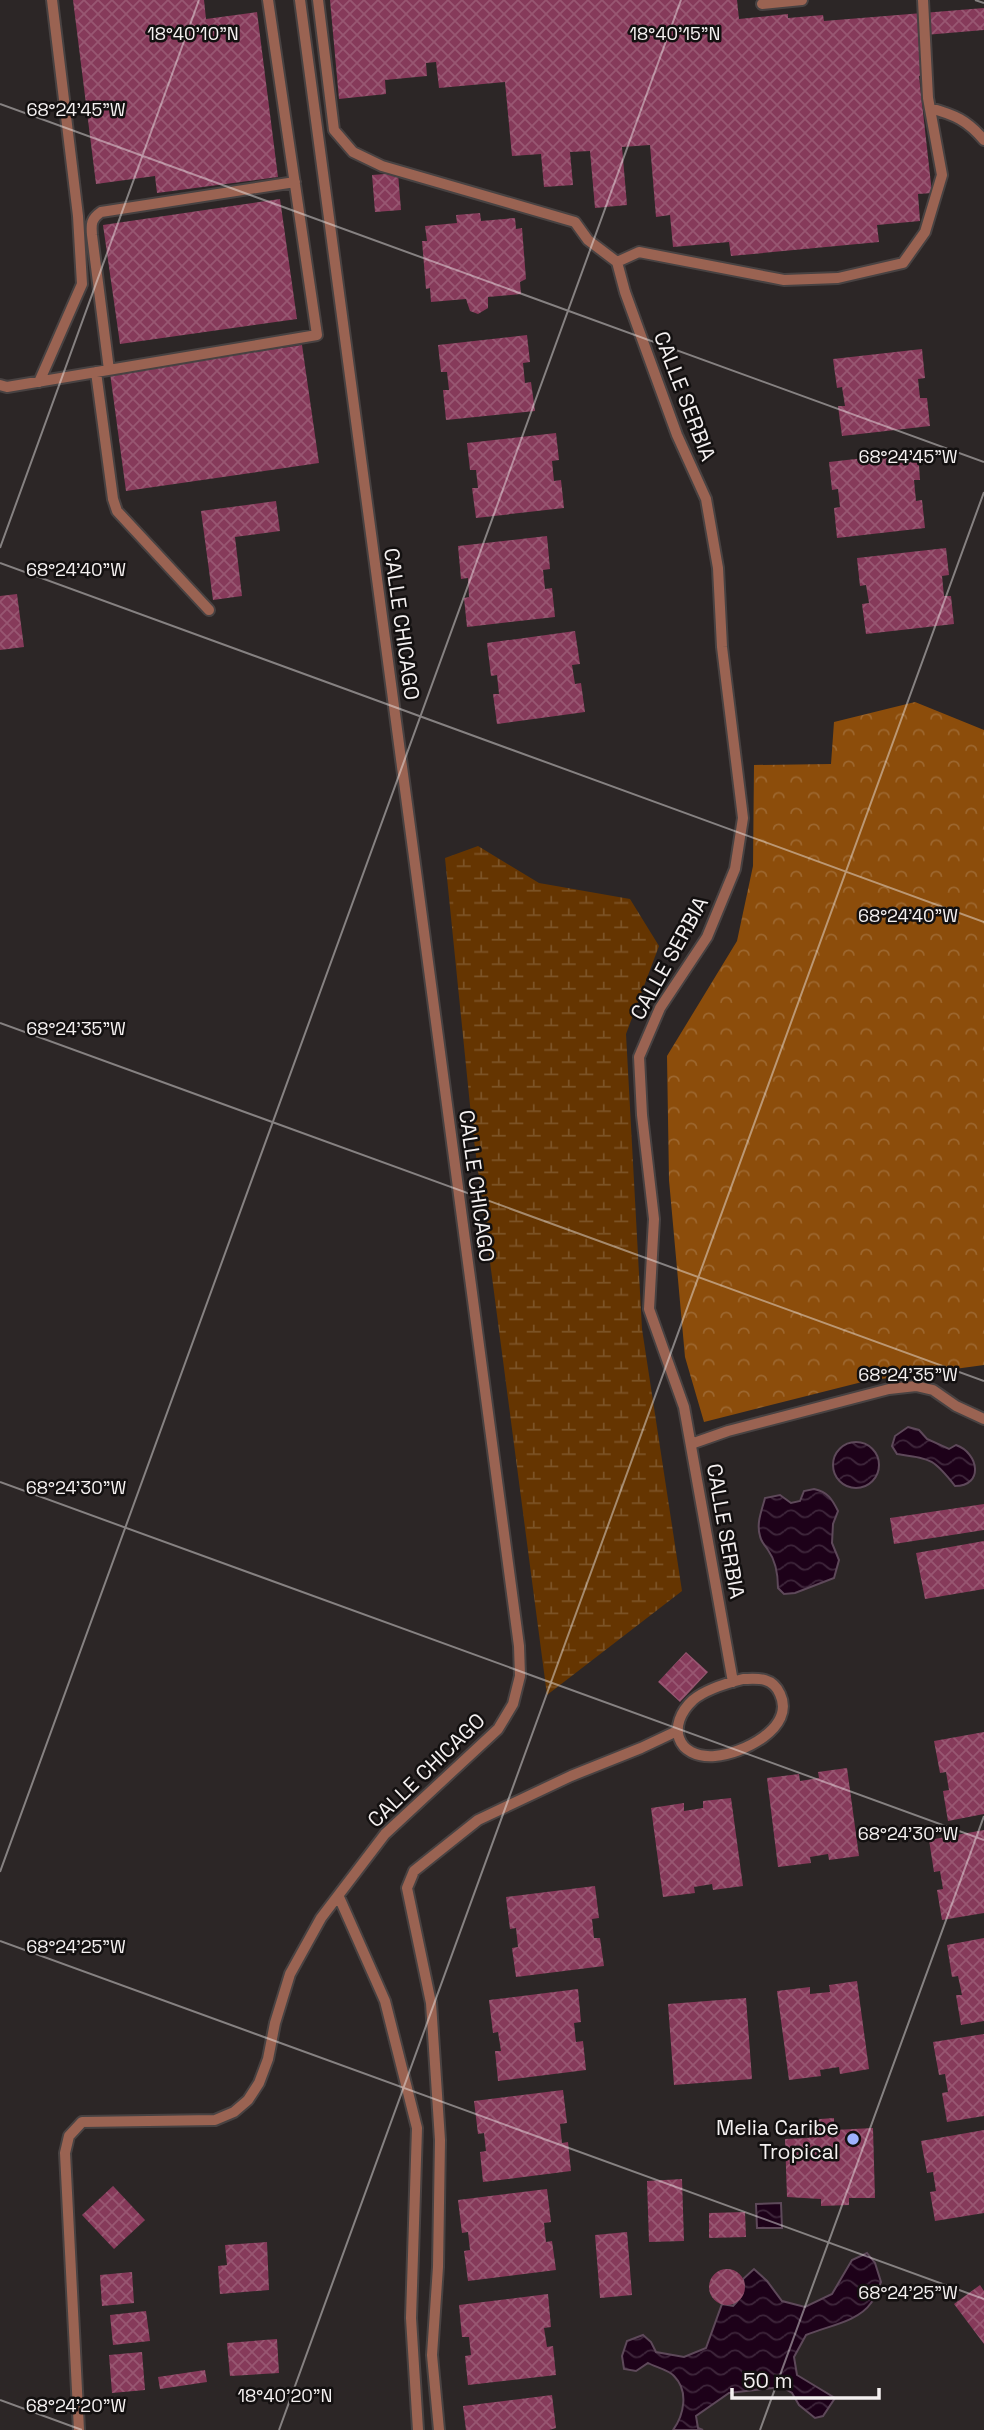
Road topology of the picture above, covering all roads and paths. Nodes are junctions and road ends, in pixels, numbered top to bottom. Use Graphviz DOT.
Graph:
graph roads {
  1 [pos="52,0"];
  2 [pos="268,0"];
  3 [pos="300,0"];
  4 [pos="318,0"];
  5 [pos="802,0"];
  6 [pos="923,0"];
  7 [pos="762,4"];
  8 [pos="930,108"];
  9 [pos="984,140"];
  10 [pos="295,182"];
  11 [pos="617,262"];
  12 [pos="109,370"];
  13 [pos="96,372"];
  14 [pos="39,382"];
  15 [pos="0,385"];
  16 [pos="209,610"];
  17 [pos="984,1419"];
  18 [pos="691,1444"];
  19 [pos="733,1682"];
  20 [pos="677,1731"];
  21 [pos="339,1896"];
  22 [pos="79,2430"];
  23 [pos="418,2430"];
  24 [pos="439,2430"];
  1 -- 14 [label="lane"];
  2 -- 10 [label="lane"];
  3 -- 21 [label="lane, CALLE CHICAGO"];
  4 -- 11 [label="lane"];
  5 -- 7 [label="lane"];
  6 -- 8 [label="lane"];
  8 -- 9 [label="lane"];
  8 -- 11 [label="lane"];
  10 -- 12 [label="lane"];
  10 -- 12 [label="lane"];
  11 -- 18 [label="lane, CALLE SERBIA"];
  12 -- 13 [label="lane"];
  13 -- 14 [label="lane"];
  13 -- 16 [label="lane"];
  14 -- 15 [label="lane"];
  17 -- 18 [label="lane"];
  18 -- 19 [label="lane, CALLE SERBIA"];
  19 -- 20 [label="lane"];
  19 -- 20 [label="lane"];
  20 -- 24 [label="lane"];
  21 -- 22 [label="lane, CALLE CHICAGO"];
  21 -- 23 [label="lane"];
}
